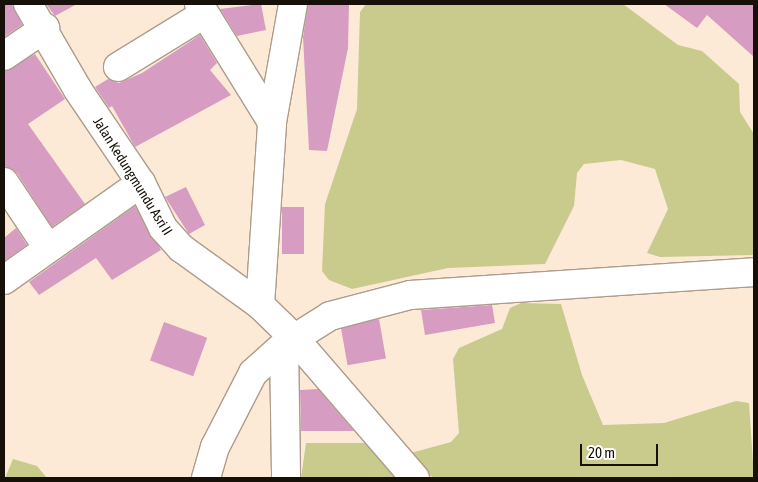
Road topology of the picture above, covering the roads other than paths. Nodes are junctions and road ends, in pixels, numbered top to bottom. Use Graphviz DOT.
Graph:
graph roads {
  1 [pos="28,4"];
  2 [pos="292,4"];
  3 [pos="202,8"];
  4 [pos="45,28"];
  5 [pos="4,56"];
  6 [pos="118,67"];
  7 [pos="272,122"];
  8 [pos="4,182"];
  9 [pos="141,183"];
  10 [pos="48,248"];
  11 [pos="754,272"];
  12 [pos="4,280"];
  13 [pos="260,305"];
  14 [pos="289,342"];
  15 [pos="206,478"];
  16 [pos="286,478"];
  17 [pos="415,478"];
  1 -- 4 [label="street, Jalan Kedungmundu Asri II"];
  2 -- 7 [label="street"];
  3 -- 6 [label="street"];
  3 -- 7 [label="street"];
  4 -- 5 [label="street"];
  4 -- 9 [label="street, Jalan Kedungmundu Asri II"];
  7 -- 13 [label="street"];
  8 -- 10 [label="street"];
  9 -- 10 [label="street"];
  9 -- 13 [label="street, Jalan Kedungmundu Asri II"];
  10 -- 12 [label="street"];
  11 -- 14 [label="street"];
  13 -- 14 [label="street, Jalan Kedungmundu Asri II"];
  14 -- 15 [label="street"];
  14 -- 16 [label="street"];
  14 -- 17 [label="street, Jalan Kedungmundu Asri II"];
}
